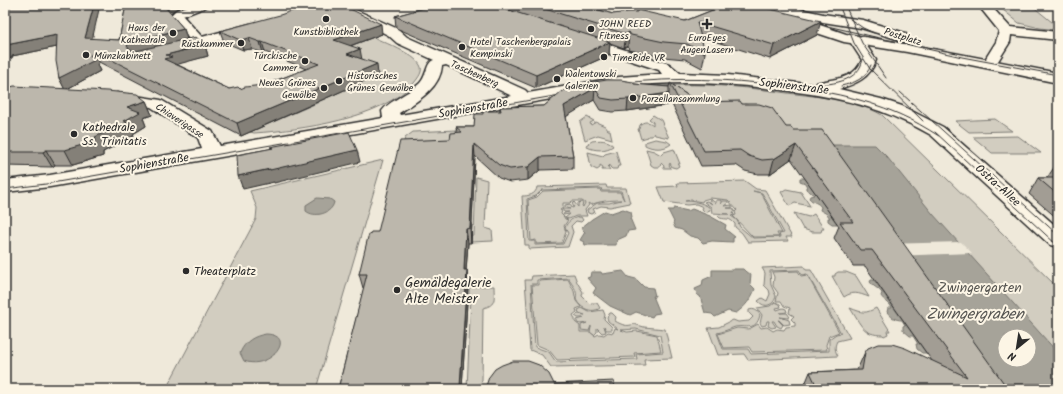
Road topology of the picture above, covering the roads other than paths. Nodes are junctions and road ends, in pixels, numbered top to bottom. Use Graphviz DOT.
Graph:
graph roads {
  1 [pos="202,5"];
  2 [pos="335,5"];
  3 [pos="720,5"];
  4 [pos="766,5"];
  5 [pos="984,5"];
  6 [pos="396,22"];
  7 [pos="260,25"];
  8 [pos="382,26"];
  9 [pos="1006,31"];
  10 [pos="1058,36"];
  11 [pos="573,37"];
  12 [pos="856,40"];
  13 [pos="199,42"];
  14 [pos="162,51"];
  15 [pos="447,60"];
  16 [pos="991,62"];
  17 [pos="1058,70"];
  18 [pos="675,77"];
  19 [pos="1058,78"];
  20 [pos="787,85"];
  21 [pos="98,97"];
  22 [pos="524,99"];
  23 [pos="393,122"];
  24 [pos="937,131"];
  25 [pos="211,154"];
  26 [pos="5,186"];
  27 [pos="1058,240"];
  1 -- 13 [label="street"];
  2 -- 8 [label="street, Taschenberg"];
  3 -- 12 [label="street, Postplatz"];
  4 -- 16 [label="street, Postplatz"];
  5 -- 9 [label="street"];
  6 -- 8 [label="street"];
  7 -- 13 [label="street"];
  8 -- 15 [label="street, Taschenberg"];
  9 -- 10 [label="street"];
  9 -- 16 [label="street"];
  11 -- 18 [label="street"];
  12 -- 16 [label="street, Postplatz"];
  12 -- 20 [label="street"];
  13 -- 14 [label="street"];
  15 -- 22 [label="street, Taschenberg"];
  15 -- 23 [label="street, Taschenberg"];
  16 -- 17 [label="street"];
  16 -- 19 [label="street"];
  18 -- 20 [label="street, Sophienstraße"];
  18 -- 22 [label="street, Sophienstraße"];
  20 -- 24 [label="street, Sophienstraße"];
  21 -- 25 [label="street, Chiaverigasse"];
  22 -- 23 [label="street, Sophienstraße"];
  23 -- 25 [label="street, Sophienstraße"];
  24 -- 27 [label="street, Ostra-Allee"];
  25 -- 26 [label="street, Sophienstraße"];
}
